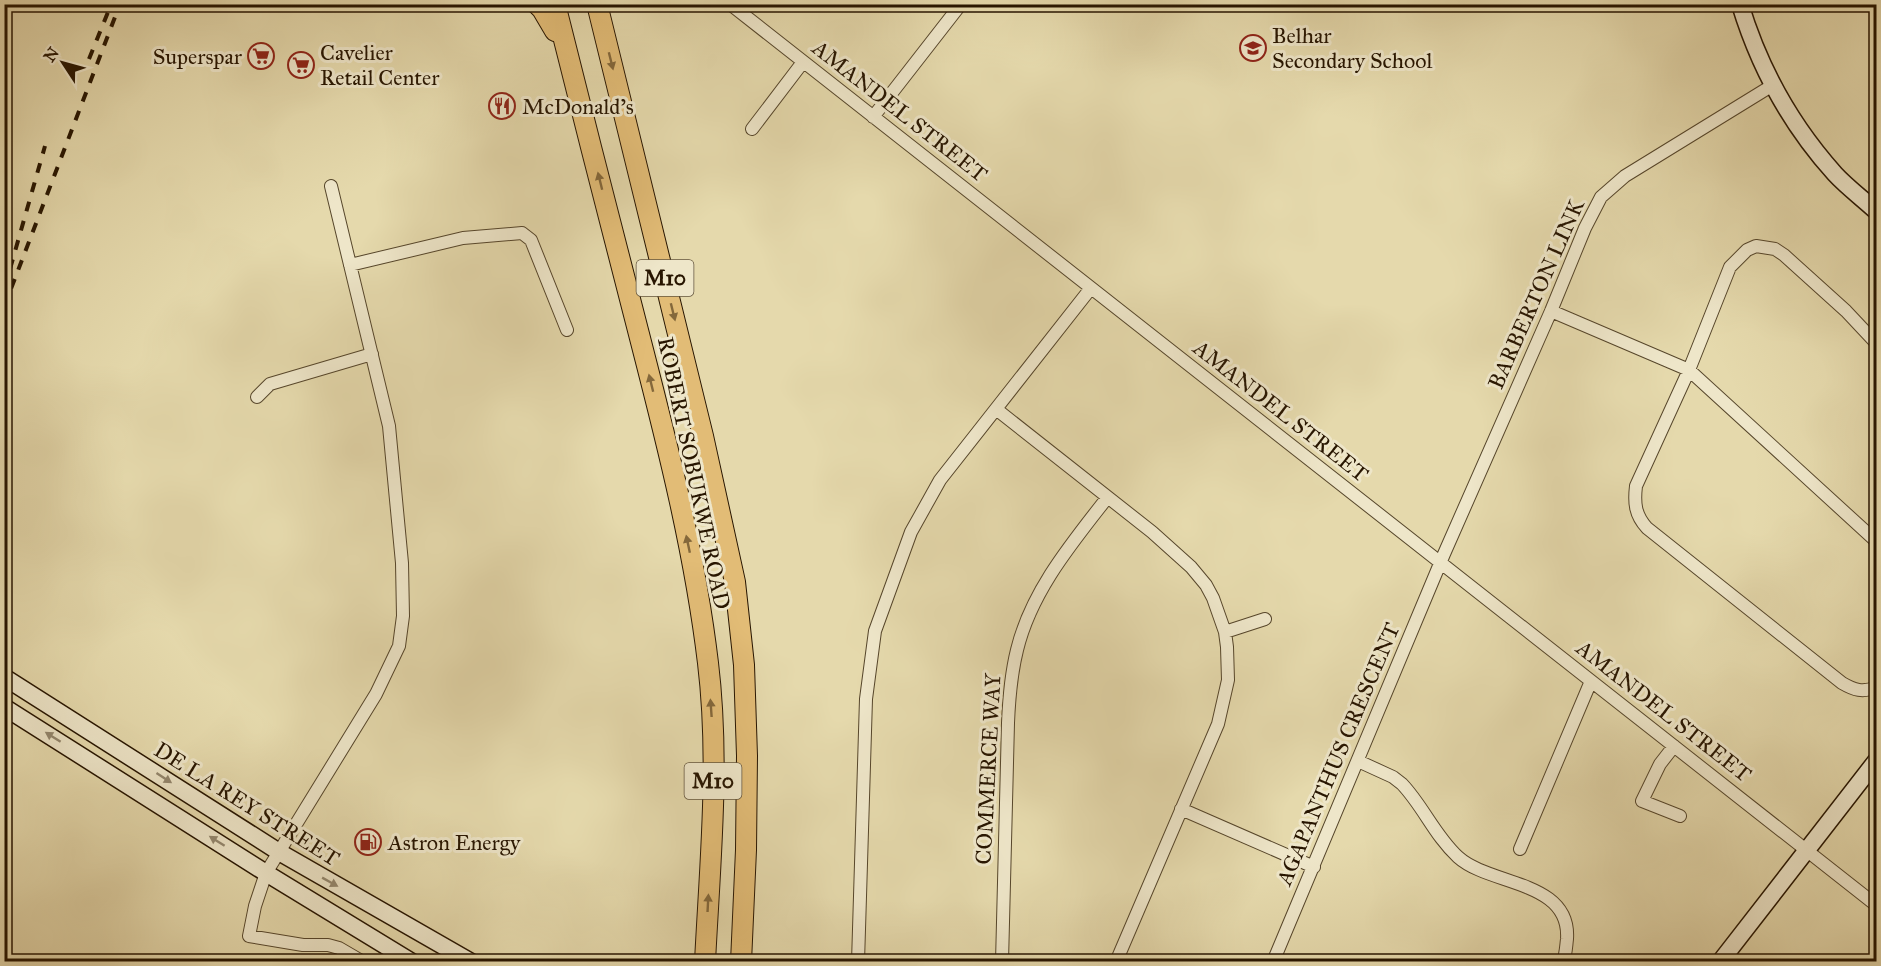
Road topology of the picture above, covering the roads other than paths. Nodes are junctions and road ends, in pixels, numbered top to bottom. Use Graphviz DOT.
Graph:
graph roads {
  1 [pos="537,4"];
  2 [pos="555,4"];
  3 [pos="597,4"];
  4 [pos="730,4"];
  5 [pos="962,4"];
  6 [pos="1740,4"];
  7 [pos="567,55"];
  8 [pos="803,62"];
  9 [pos="1773,85"];
  10 [pos="873,117"];
  11 [pos="752,129"];
  12 [pos="331,186"];
  13 [pos="1876,211"];
  14 [pos="350,265"];
  15 [pos="1091,288"];
  16 [pos="1551,311"];
  17 [pos="567,330"];
  18 [pos="1876,343"];
  19 [pos="372,354"];
  20 [pos="1689,370"];
  21 [pos="257,397"];
  22 [pos="996,410"];
  23 [pos="1107,498"];
  24 [pos="1876,541"];
  25 [pos="1441,562"];
  26 [pos="1265,618"];
  27 [pos="1225,632"];
  28 [pos="4,677"];
  29 [pos="1591,681"];
  30 [pos="1876,687"];
  31 [pos="4,707"];
  32 [pos="1674,746"];
  33 [pos="1358,761"];
  34 [pos="1876,761"];
  35 [pos="1181,809"];
  36 [pos="1680,816"];
  37 [pos="1520,849"];
  38 [pos="1807,850"];
  39 [pos="279,852"];
  40 [pos="1314,867"];
  41 [pos="266,873"];
  42 [pos="1876,905"];
  43 [pos="363,962"];
  44 [pos="412,962"];
  45 [pos="471,962"];
  46 [pos="705,962"];
  47 [pos="741,962"];
  48 [pos="858,962"];
  49 [pos="1002,962"];
  50 [pos="1116,962"];
  51 [pos="1273,962"];
  52 [pos="1563,962"];
  53 [pos="1720,962"];
  1 -- 7 [label="main road"];
  2 -- 7 [label="main road, ROBERT SOBUKWE ROAD / M10"];
  3 -- 47 [label="main road, ROBERT SOBUKWE ROAD / M10, one-way"];
  4 -- 8 [label="street, AMANDEL STREET"];
  5 -- 10 [label="street"];
  6 -- 9 [label="main road"];
  46 -- 7 [label="main road, ROBERT SOBUKWE ROAD / M10, one-way"];
  8 -- 10 [label="street, AMANDEL STREET"];
  8 -- 11 [label="street"];
  9 -- 13 [label="main road"];
  9 -- 16 [label="street, BARBERTON LINK"];
  10 -- 15 [label="street, AMANDEL STREET"];
  12 -- 14 [label="street"];
  14 -- 17 [label="street"];
  14 -- 19 [label="street"];
  15 -- 22 [label="street"];
  15 -- 25 [label="street, AMANDEL STREET"];
  16 -- 20 [label="street"];
  16 -- 25 [label="street, BARBERTON LINK"];
  18 -- 20 [label="street"];
  19 -- 21 [label="street"];
  19 -- 39 [label="street"];
  20 -- 24 [label="street"];
  20 -- 30 [label="street"];
  22 -- 23 [label="street"];
  22 -- 48 [label="street"];
  23 -- 27 [label="street"];
  23 -- 49 [label="street, COMMERCE WAY"];
  25 -- 29 [label="street, AMANDEL STREET"];
  25 -- 33 [label="street, AGAPANTHUS CRESCENT"];
  26 -- 27 [label="street"];
  27 -- 35 [label="street"];
  28 -- 39 [label="main road, DE LA REY STREET, one-way"];
  29 -- 32 [label="street, AMANDEL STREET"];
  29 -- 37 [label="street"];
  41 -- 31 [label="main road, DE LA REY STREET, one-way"];
  32 -- 36 [label="street"];
  32 -- 38 [label="street, AMANDEL STREET"];
  33 -- 40 [label="street, AGAPANTHUS CRESCENT"];
  33 -- 52 [label="street"];
  34 -- 38 [label="main road"];
  35 -- 40 [label="street"];
  35 -- 50 [label="street"];
  38 -- 42 [label="street, AMANDEL STREET"];
  38 -- 53 [label="main road"];
  39 -- 41 [label="street"];
  39 -- 45 [label="main road, DE LA REY STREET, one-way"];
  40 -- 51 [label="street, AGAPANTHUS CRESCENT"];
  41 -- 43 [label="street"];
  41 -- 44 [label="main road, DE LA REY STREET"];
}
